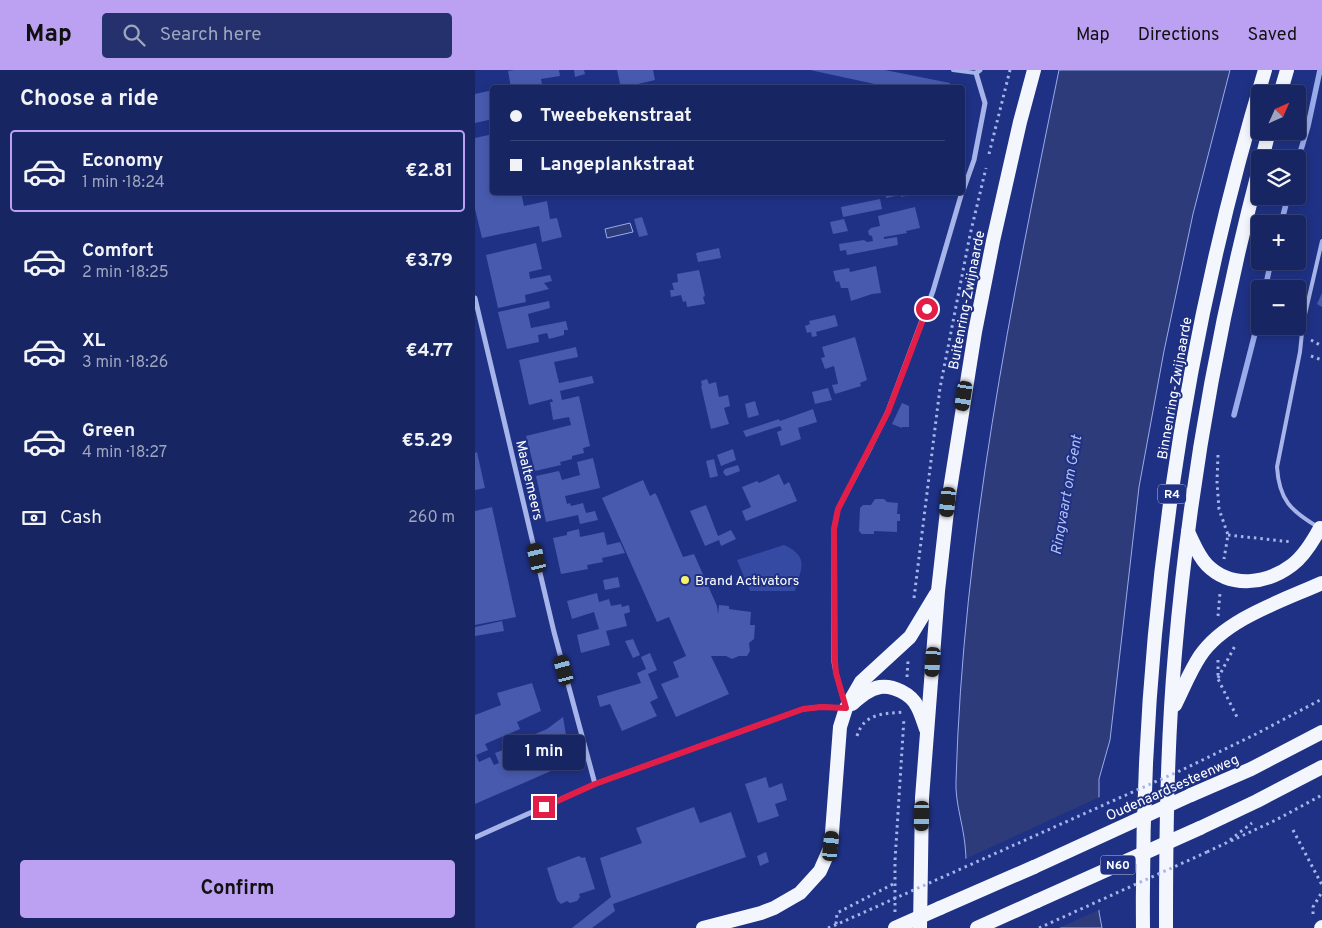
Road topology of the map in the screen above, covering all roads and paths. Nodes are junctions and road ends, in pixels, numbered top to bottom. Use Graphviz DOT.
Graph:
graph roads {
  1 [pos="953,70"];
  2 [pos="1010,70"];
  3 [pos="1034,70"];
  4 [pos="1265,70"];
  5 [pos="1287,70"];
  6 [pos="978,72"];
  7 [pos="1283,85"];
  8 [pos="989,157"];
  9 [pos="986,167"];
  10 [pos="965,184"];
  11 [pos="961,195"];
  12 [pos="1251,200"];
  13 [pos="1322,241"];
  14 [pos="475,298"];
  15 [pos="1316,343"];
  16 [pos="1322,346"];
  17 [pos="1218,450"];
  18 [pos="1321,528"];
  19 [pos="1188,531"];
  20 [pos="1228,535"];
  21 [pos="1311,544"];
  22 [pos="1221,575"];
  23 [pos="1322,583"];
  24 [pos="938,591"];
  25 [pos="914,600"];
  26 [pos="910,637"];
  27 [pos="1217,638"];
  28 [pos="1240,638"];
  29 [pos="1218,679"];
  30 [pos="905,694"];
  31 [pos="1322,699"];
  32 [pos="846,708"];
  33 [pos="1172,710"];
  34 [pos="1237,718"];
  35 [pos="927,732"];
  36 [pos="1322,732"];
  37 [pos="1322,767"];
  38 [pos="595,784"];
  39 [pos="1322,795"];
  40 [pos="1293,830"];
  41 [pos="476,837"];
  42 [pos="1226,843"];
  43 [pos="1207,852"];
  44 [pos="895,883"];
  45 [pos="1322,885"];
  46 [pos="1322,892"];
  47 [pos="838,924"];
  48 [pos="895,924"];
  49 [pos="1319,924"];
  50 [pos="1167,925"];
  51 [pos="703,928"];
  52 [pos="828,928"];
  53 [pos="920,928"];
  54 [pos="977,928"];
  55 [pos="1039,928"];
  56 [pos="1143,928"];
  1 -- 6 [label="lane"];
  2 -- 8 [label="path"];
  3 -- 24 [label="highway, Buitenring-Zwijnaarde"];
  4 -- 56 [label="highway, Binnenring-Zwijnaarde / R4"];
  5 -- 7 [label="highway"];
  6 -- 10 [label="street"];
  9 -- 25 [label="path"];
  11 -- 32 [label="street"];
  12 -- 19 [label="highway, R4"];
  13 -- 18 [label="lane"];
  14 -- 38 [label="street, Maaltemeers"];
  15 -- 16 [label="path"];
  17 -- 20 [label="path"];
  18 -- 21 [label="highway"];
  19 -- 22 [label="highway"];
  19 -- 33 [label="highway, R4"];
  20 -- 21 [label="path"];
  20 -- 22 [label="path"];
  21 -- 22 [label="highway"];
  22 -- 27 [label="path"];
  23 -- 27 [label="highway, R4"];
  24 -- 26 [label="highway"];
  24 -- 35 [label="highway, Buitenring-Zwijnaarde"];
  26 -- 30 [label="path"];
  26 -- 32 [label="highway"];
  27 -- 29 [label="path"];
  27 -- 33 [label="highway, R4"];
  28 -- 29 [label="path"];
  29 -- 34 [label="path"];
  30 -- 32 [label="highway"];
  30 -- 35 [label="highway"];
  30 -- 44 [label="path"];
  31 -- 47 [label="path, bridge"];
  32 -- 38 [label="street"];
  32 -- 51 [label="highway"];
  33 -- 50 [label="highway, R4"];
  35 -- 53 [label="highway, Buitenring-Zwijnaarde"];
  36 -- 48 [label="highway, Oudenaardsesteenweg / N60, bridge"];
  37 -- 54 [label="highway, N60, bridge"];
  38 -- 41 [label="street"];
  39 -- 42 [label="path"];
  40 -- 45 [label="path"];
  43 -- 55 [label="path, bridge"];
  44 -- 47 [label="path"];
  44 -- 48 [label="path"];
  46 -- 49 [label="path"];
  47 -- 52 [label="path"];
}
